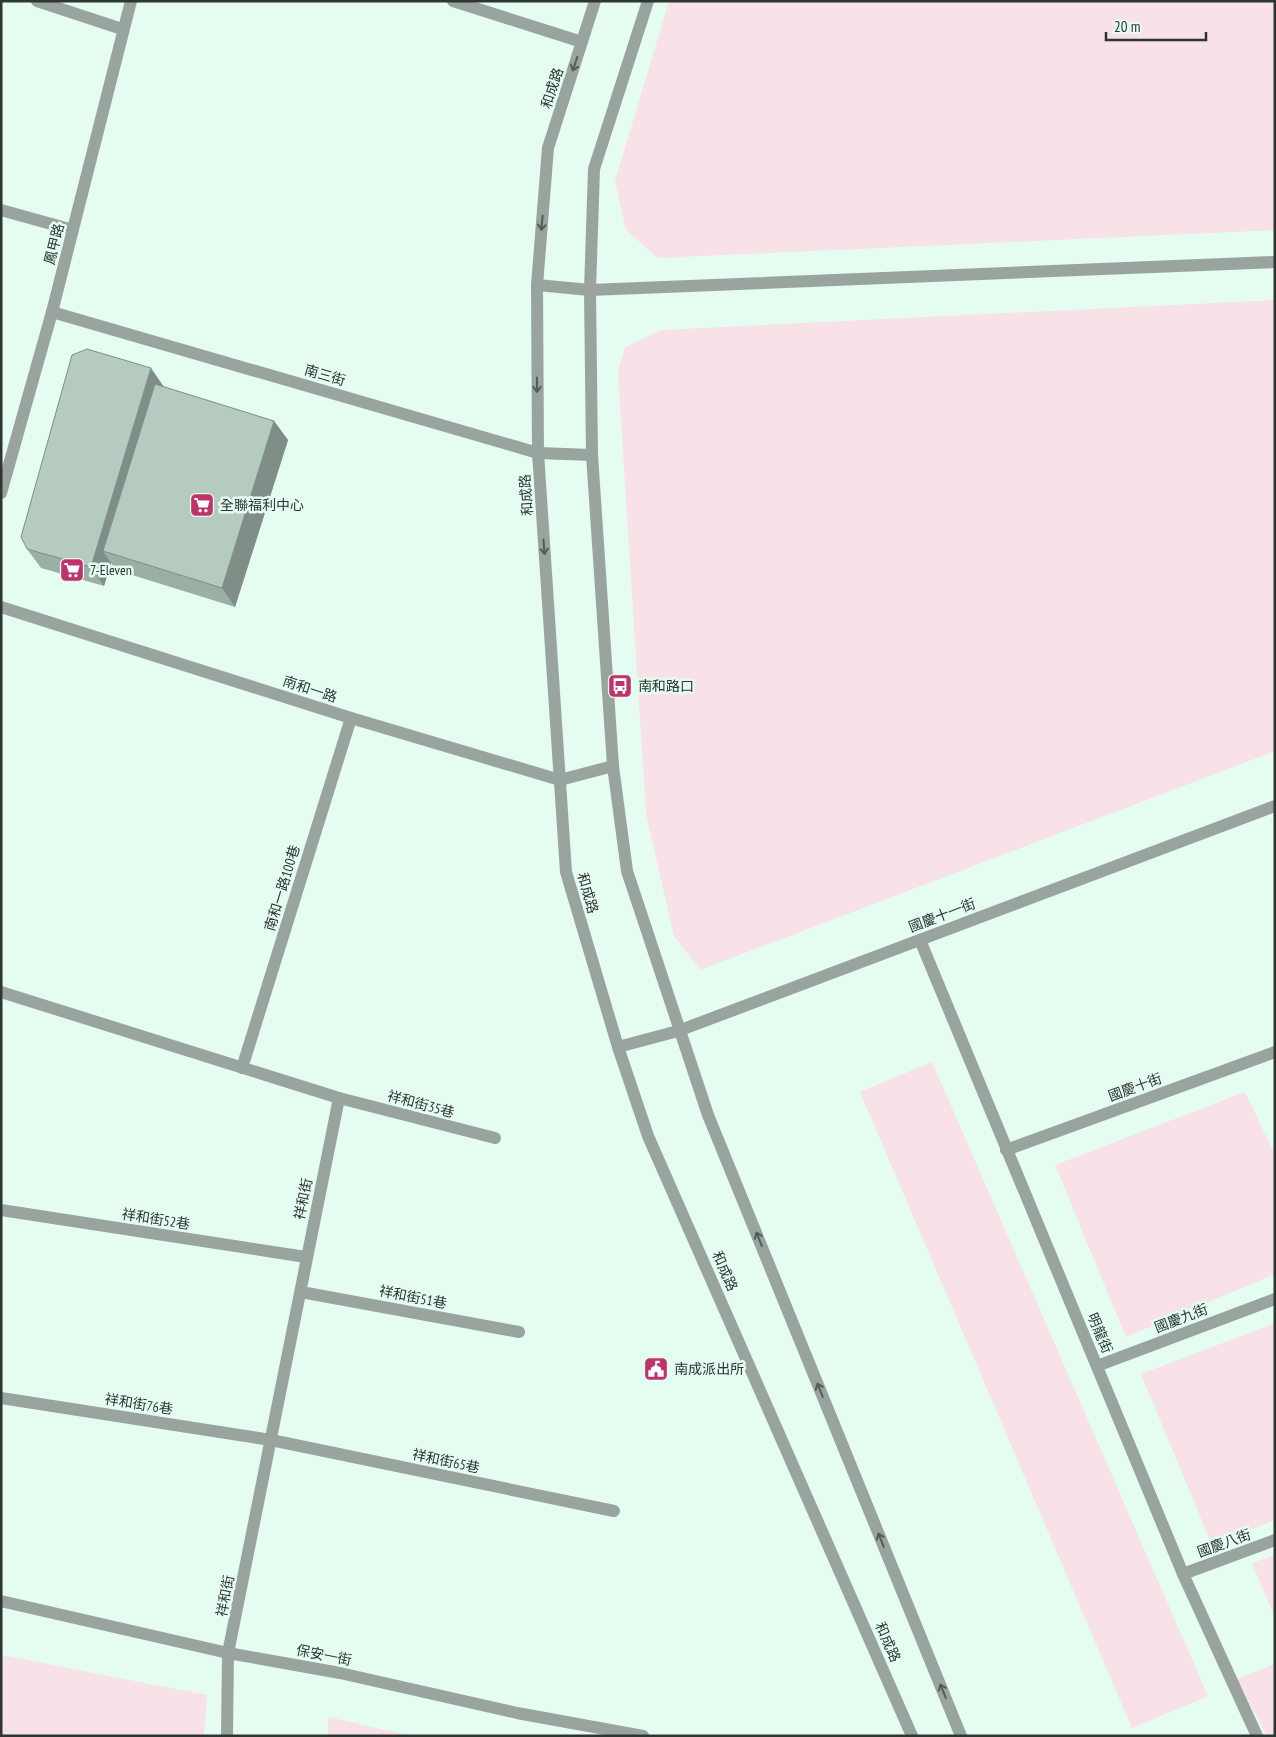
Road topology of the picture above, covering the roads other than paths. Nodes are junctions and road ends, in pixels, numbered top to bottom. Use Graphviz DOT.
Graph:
graph roads {
  1 [pos="37,1"];
  2 [pos="131,1"];
  3 [pos="453,1"];
  4 [pos="595,1"];
  5 [pos="648,1"];
  6 [pos="122,29"];
  7 [pos="582,42"];
  8 [pos="1,210"];
  9 [pos="73,230"];
  10 [pos="1275,262"];
  11 [pos="537,285"];
  12 [pos="590,290"];
  13 [pos="52,312"];
  14 [pos="538,452"];
  15 [pos="592,455"];
  16 [pos="1,493"];
  17 [pos="1,607"];
  18 [pos="351,718"];
  19 [pos="612,766"];
  20 [pos="560,780"];
  21 [pos="1275,806"];
  22 [pos="920,940"];
  23 [pos="1,992"];
  24 [pos="678,1031"];
  25 [pos="618,1046"];
  26 [pos="1275,1052"];
  27 [pos="242,1068"];
  28 [pos="339,1098"];
  29 [pos="495,1138"];
  30 [pos="1006,1150"];
  31 [pos="1,1210"];
  32 [pos="306,1257"];
  33 [pos="300,1292"];
  34 [pos="1275,1298"];
  35 [pos="519,1332"];
  36 [pos="1097,1366"];
  37 [pos="1,1398"];
  38 [pos="271,1440"];
  39 [pos="614,1511"];
  40 [pos="1275,1540"];
  41 [pos="1183,1574"];
  42 [pos="1,1601"];
  43 [pos="228,1653"];
  44 [pos="227,1736"];
  45 [pos="643,1736"];
  46 [pos="912,1736"];
  47 [pos="961,1736"];
  48 [pos="1257,1736"];
  1 -- 6 [label="street"];
  2 -- 6 [label="street, 鳳甲路"];
  3 -- 7 [label="street"];
  4 -- 7 [label="street, 和成路"];
  5 -- 12 [label="street"];
  6 -- 9 [label="street, 鳳甲路"];
  7 -- 11 [label="street, 和成路, one-way"];
  8 -- 9 [label="street"];
  9 -- 13 [label="street, 鳳甲路"];
  10 -- 12 [label="street"];
  11 -- 12 [label="street"];
  11 -- 14 [label="street, 和成路, one-way"];
  12 -- 15 [label="street"];
  13 -- 14 [label="street, 南三街"];
  13 -- 16 [label="street, 鳳甲路"];
  14 -- 15 [label="street, 南三街"];
  14 -- 20 [label="street, 和成路, one-way"];
  15 -- 19 [label="street"];
  17 -- 18 [label="street, 南和一路"];
  18 -- 20 [label="street, 南和一路"];
  18 -- 27 [label="street, 南和一路100巷"];
  19 -- 20 [label="street"];
  19 -- 24 [label="street"];
  20 -- 25 [label="street, 和成路"];
  21 -- 22 [label="street, 國慶十一街"];
  22 -- 24 [label="street, 國慶十一街"];
  22 -- 30 [label="street, 明龍街"];
  23 -- 27 [label="street"];
  24 -- 25 [label="street, 國慶十一街"];
  47 -- 24 [label="street, one-way"];
  25 -- 46 [label="street, 和成路"];
  26 -- 30 [label="street, 國慶十街"];
  27 -- 28 [label="street"];
  28 -- 29 [label="street, 祥和街35巷"];
  28 -- 32 [label="street, 祥和街"];
  30 -- 36 [label="street, 明龍街"];
  31 -- 32 [label="street, 祥和街52巷"];
  32 -- 33 [label="street, 祥和街"];
  33 -- 35 [label="street, 祥和街51巷"];
  33 -- 38 [label="street, 祥和街"];
  34 -- 36 [label="street, 國慶九街"];
  36 -- 41 [label="street, 明龍街"];
  37 -- 38 [label="street, 祥和街76巷"];
  38 -- 39 [label="street, 祥和街65巷"];
  38 -- 43 [label="street, 祥和街"];
  40 -- 41 [label="street, 國慶八街"];
  41 -- 48 [label="street, 明龍街"];
  42 -- 43 [label="street, 保安一街"];
  43 -- 44 [label="street, 祥和街"];
  43 -- 45 [label="street, 保安一街"];
}
